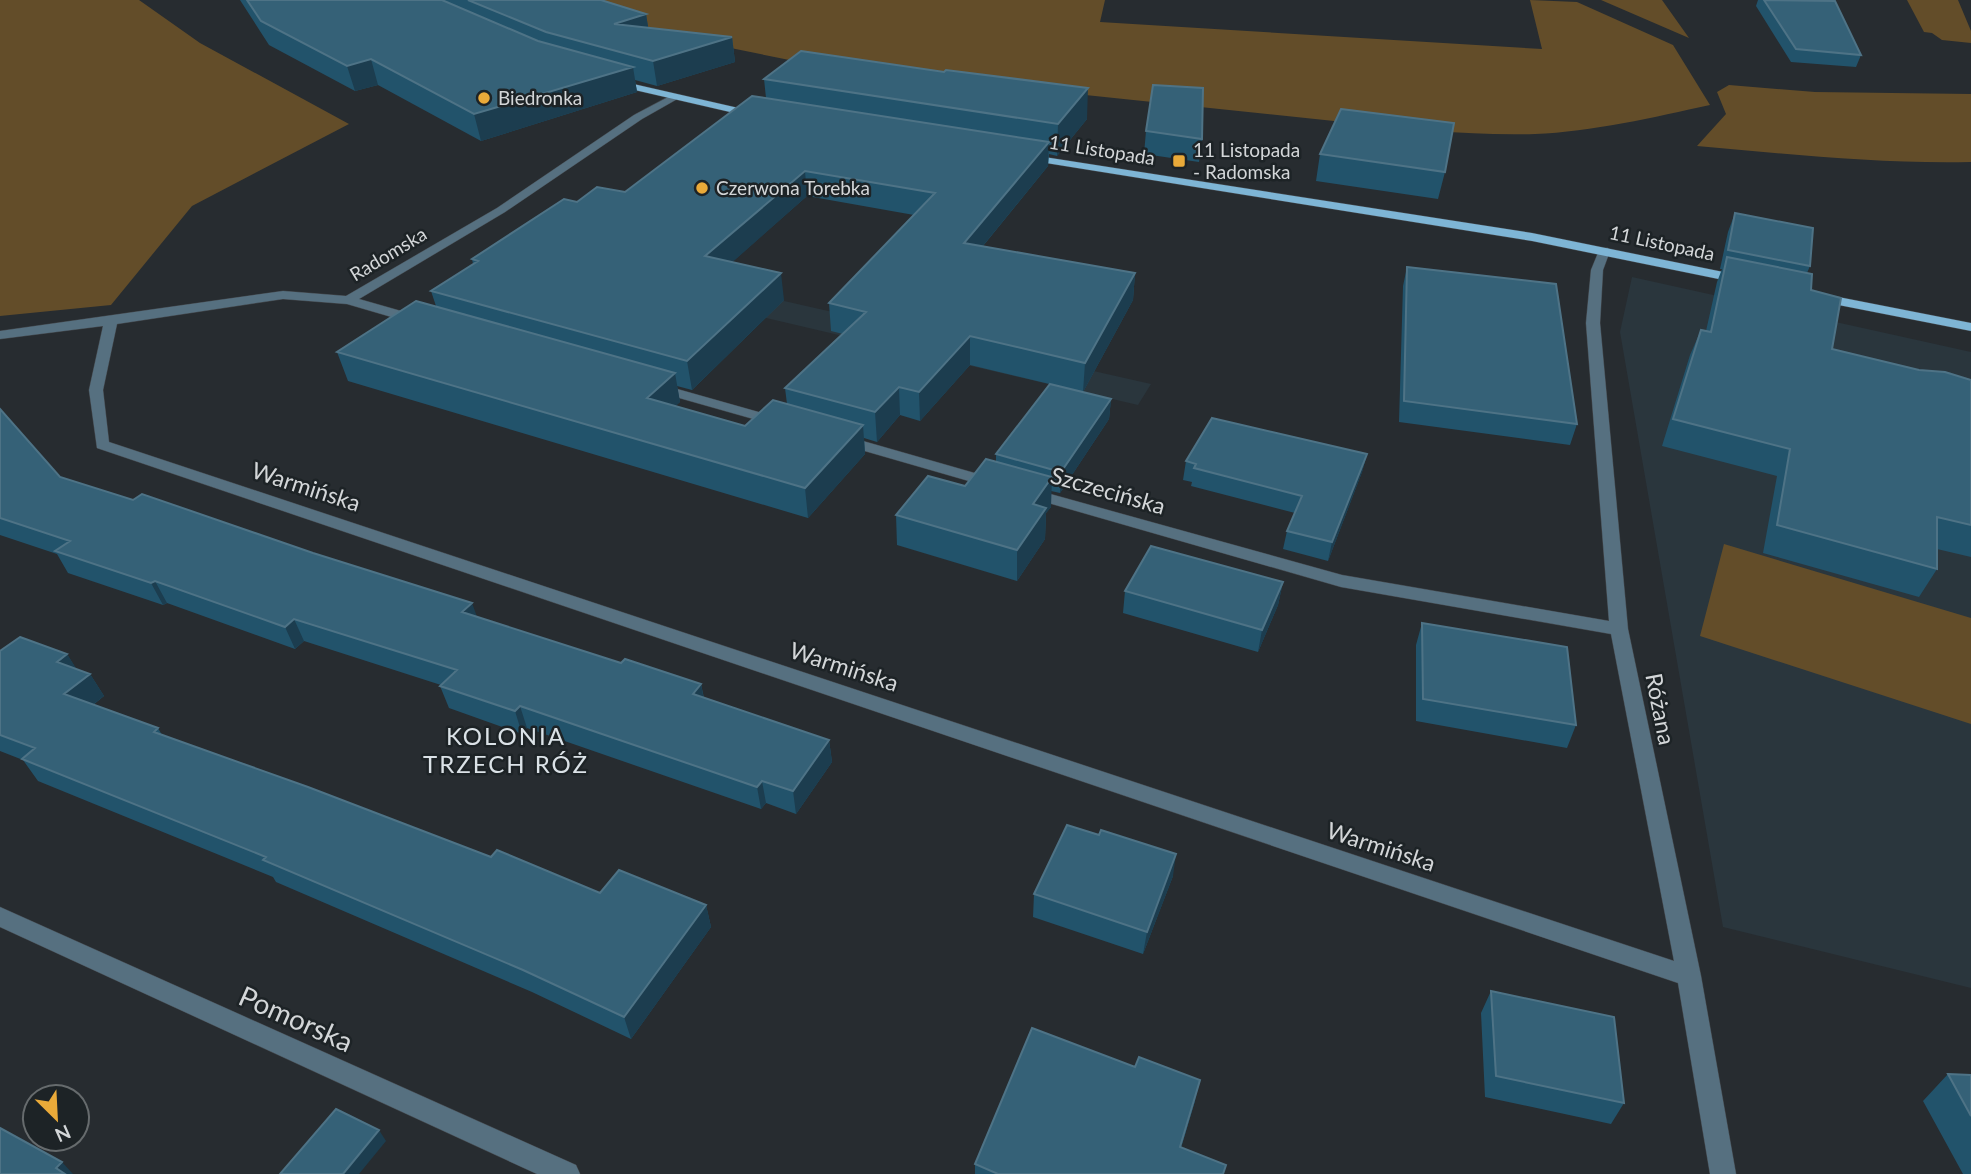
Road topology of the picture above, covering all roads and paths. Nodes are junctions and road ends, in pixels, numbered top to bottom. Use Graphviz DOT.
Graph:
graph roads {
  1 [pos="607,80"];
  2 [pos="674,98"];
  3 [pos="771,117"];
  4 [pos="1013,156"];
  5 [pos="1604,251"];
  6 [pos="1756,283"];
  7 [pos="1810,295"];
  8 [pos="348,300"];
  9 [pos="111,321"];
  10 [pos="429,323"];
  11 [pos="1971,327"];
  12 [pos="0,335"];
  13 [pos="643,384"];
  14 [pos="791,425"];
  15 [pos="831,437"];
  16 [pos="1619,629"];
  17 [pos="0,917"];
  18 [pos="1689,976"];
  19 [pos="567,1174"];
  20 [pos="1723,1174"];
  1 -- 2 [label="main road"];
  2 -- 3 [label="main road"];
  2 -- 8 [label="street, Radomska"];
  4 -- 5 [label="main road, 11 Listopada"];
  5 -- 6 [label="main road, 11 Listopada"];
  5 -- 16 [label="street, Różana"];
  7 -- 11 [label="main road"];
  8 -- 9 [label="street, Radomska"];
  8 -- 10 [label="street"];
  9 -- 12 [label="street, Radomska"];
  9 -- 18 [label="street, Warmińska"];
  13 -- 14 [label="street"];
  15 -- 16 [label="street, Szczecińska"];
  16 -- 18 [label="street, Różana"];
  17 -- 19 [label="street, Pomorska"];
  18 -- 20 [label="street, Różana"];
}
